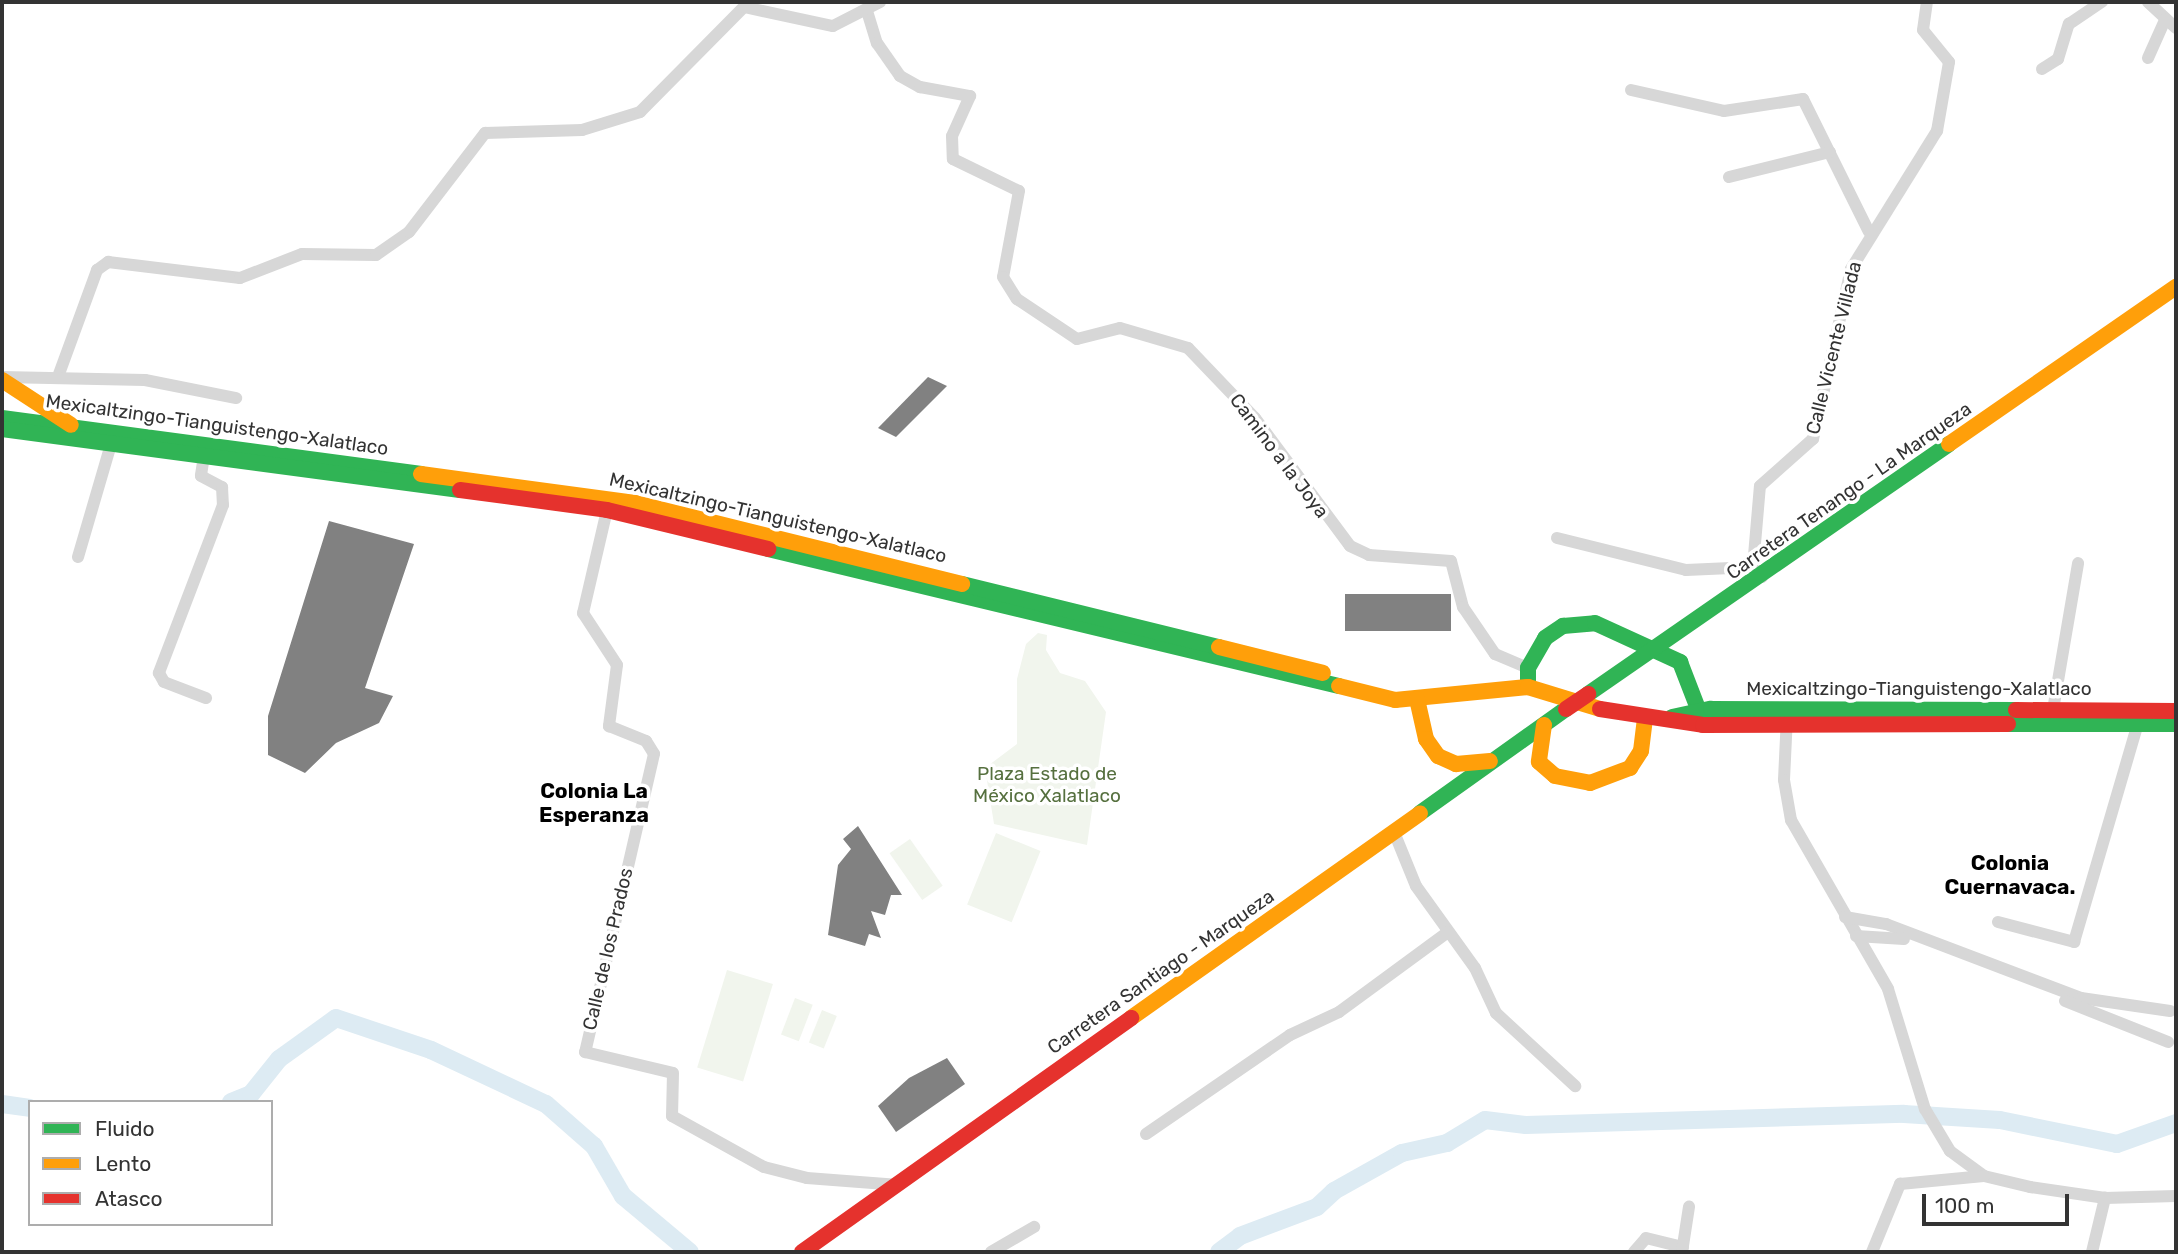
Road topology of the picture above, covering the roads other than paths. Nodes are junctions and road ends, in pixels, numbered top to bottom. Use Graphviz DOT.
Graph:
graph roads {
  1 [pos="880,2"];
  2 [pos="1927,2"];
  3 [pos="2102,2"];
  4 [pos="2147,2"];
  5 [pos="866,11"];
  6 [pos="2165,20"];
  7 [pos="2176,28"];
  8 [pos="2148,58"];
  9 [pos="2042,69"];
  10 [pos="1631,90"];
  11 [pos="1830,152"];
  12 [pos="1729,177"];
  13 [pos="1869,232"];
  14 [pos="2176,287"];
  15 [pos="59,374"];
  16 [pos="2,378"];
  17 [pos="236,398"];
  18 [pos="2,418"];
  19 [pos="75,427"];
  20 [pos="2,429"];
  21 [pos="92,441"];
  22 [pos="111,444"];
  23 [pos="204,456"];
  24 [pos="607,510"];
  25 [pos="1557,538"];
  26 [pos="78,557"];
  27 [pos="2078,563"];
  28 [pos="1758,572"];
  29 [pos="1622,640"];
  30 [pos="1654,650"];
  31 [pos="1528,668"];
  32 [pos="1617,673"];
  33 [pos="1528,687"];
  34 [pos="206,698"];
  35 [pos="1413,699"];
  36 [pos="2053,710"];
  37 [pos="2176,711"];
  38 [pos="1787,716"];
  39 [pos="1645,717"];
  40 [pos="1702,718"];
  41 [pos="2138,723"];
  42 [pos="2176,724"];
  43 [pos="1544,725"];
  44 [pos="1496,760"];
  45 [pos="1394,832"];
  46 [pos="1845,917"];
  47 [pos="1998,922"];
  48 [pos="1448,932"];
  49 [pos="1856,936"];
  50 [pos="2170,1011"];
  51 [pos="2168,1042"];
  52 [pos="1575,1086"];
  53 [pos="1146,1134"];
  54 [pos="1984,1176"];
  55 [pos="900,1185"];
  56 [pos="2176,1196"];
  57 [pos="2105,1198"];
  58 [pos="1689,1207"];
  59 [pos="1034,1227"];
  60 [pos="1683,1250"];
  61 [pos="802,1252"];
  62 [pos="991,1252"];
  63 [pos="1634,1252"];
  64 [pos="1872,1252"];
  65 [pos="2092,1252"];
  1 -- 5 [label="street"];
  2 -- 13 [label="street, Calle Vicente Villada"];
  3 -- 9 [label="street"];
  4 -- 6 [label="street"];
  5 -- 15 [label="street"];
  5 -- 31 [label="street, Camino a la Joya"];
  6 -- 7 [label="street"];
  6 -- 8 [label="street"];
  10 -- 11 [label="street"];
  11 -- 12 [label="street"];
  11 -- 13 [label="street"];
  13 -- 28 [label="street, Calle Vicente Villada"];
  14 -- 28 [label="main road, Carretera Tenango - La Marqueza"];
  15 -- 16 [label="street"];
  15 -- 17 [label="street"];
  16 -- 19 [label="main road"];
  18 -- 19 [label="main road, Mexicaltzingo-Tianguistengo-Xalatlaco"];
  19 -- 21 [label="main road"];
  19 -- 35 [label="main road, Mexicaltzingo-Tianguistengo-Xalatlaco"];
  20 -- 21 [label="main road, Mexicaltzingo-Tianguistengo-Xalatlaco"];
  21 -- 22 [label="main road, Mexicaltzingo-Tianguistengo-Xalatlaco"];
  22 -- 23 [label="main road, Mexicaltzingo-Tianguistengo-Xalatlaco"];
  22 -- 26 [label="street"];
  23 -- 24 [label="main road, Mexicaltzingo-Tianguistengo-Xalatlaco"];
  23 -- 34 [label="street"];
  24 -- 35 [label="main road, Mexicaltzingo-Tianguistengo-Xalatlaco"];
  24 -- 55 [label="street, Calle de los Prados"];
  25 -- 28 [label="street"];
  27 -- 36 [label="street"];
  28 -- 30 [label="main road, Carretera Tenango - La Marqueza"];
  29 -- 30 [label="main road"];
  29 -- 31 [label="main road"];
  29 -- 32 [label="main road"];
  30 -- 32 [label="main road, Carretera Tenango - La Marqueza"];
  30 -- 40 [label="main road"];
  31 -- 33 [label="main road"];
  32 -- 43 [label="main road, Carretera Tenango - La Marqueza, bridge"];
  33 -- 35 [label="main road, Mexicaltzingo-Tianguistengo-Xalatlaco"];
  33 -- 39 [label="main road, Mexicaltzingo-Tianguistengo-Xalatlaco"];
  35 -- 44 [label="main road"];
  36 -- 37 [label="main road, Mexicaltzingo-Tianguistengo-Xalatlaco"];
  36 -- 38 [label="main road, Mexicaltzingo-Tianguistengo-Xalatlaco"];
  38 -- 40 [label="main road, Mexicaltzingo-Tianguistengo-Xalatlaco"];
  38 -- 41 [label="main road, Mexicaltzingo-Tianguistengo-Xalatlaco"];
  38 -- 46 [label="street"];
  39 -- 40 [label="main road, Mexicaltzingo-Tianguistengo-Xalatlaco"];
  39 -- 43 [label="main road"];
  41 -- 42 [label="main road, Mexicaltzingo-Tianguistengo-Xalatlaco"];
  41 -- 47 [label="street"];
  43 -- 44 [label="main road, Carretera Santiago - Marqueza"];
  44 -- 45 [label="main road, Carretera Santiago - Marqueza"];
  45 -- 48 [label="street"];
  45 -- 55 [label="main road, Carretera Santiago - Marqueza"];
  46 -- 49 [label="street"];
  46 -- 50 [label="street"];
  48 -- 52 [label="street"];
  48 -- 53 [label="street"];
  49 -- 51 [label="street"];
  49 -- 54 [label="street"];
  54 -- 57 [label="street"];
  54 -- 64 [label="street"];
  55 -- 61 [label="main road, Carretera Santiago - Marqueza"];
  56 -- 57 [label="street"];
  57 -- 65 [label="street"];
  58 -- 60 [label="street"];
  59 -- 62 [label="street"];
  60 -- 63 [label="street"];
}
